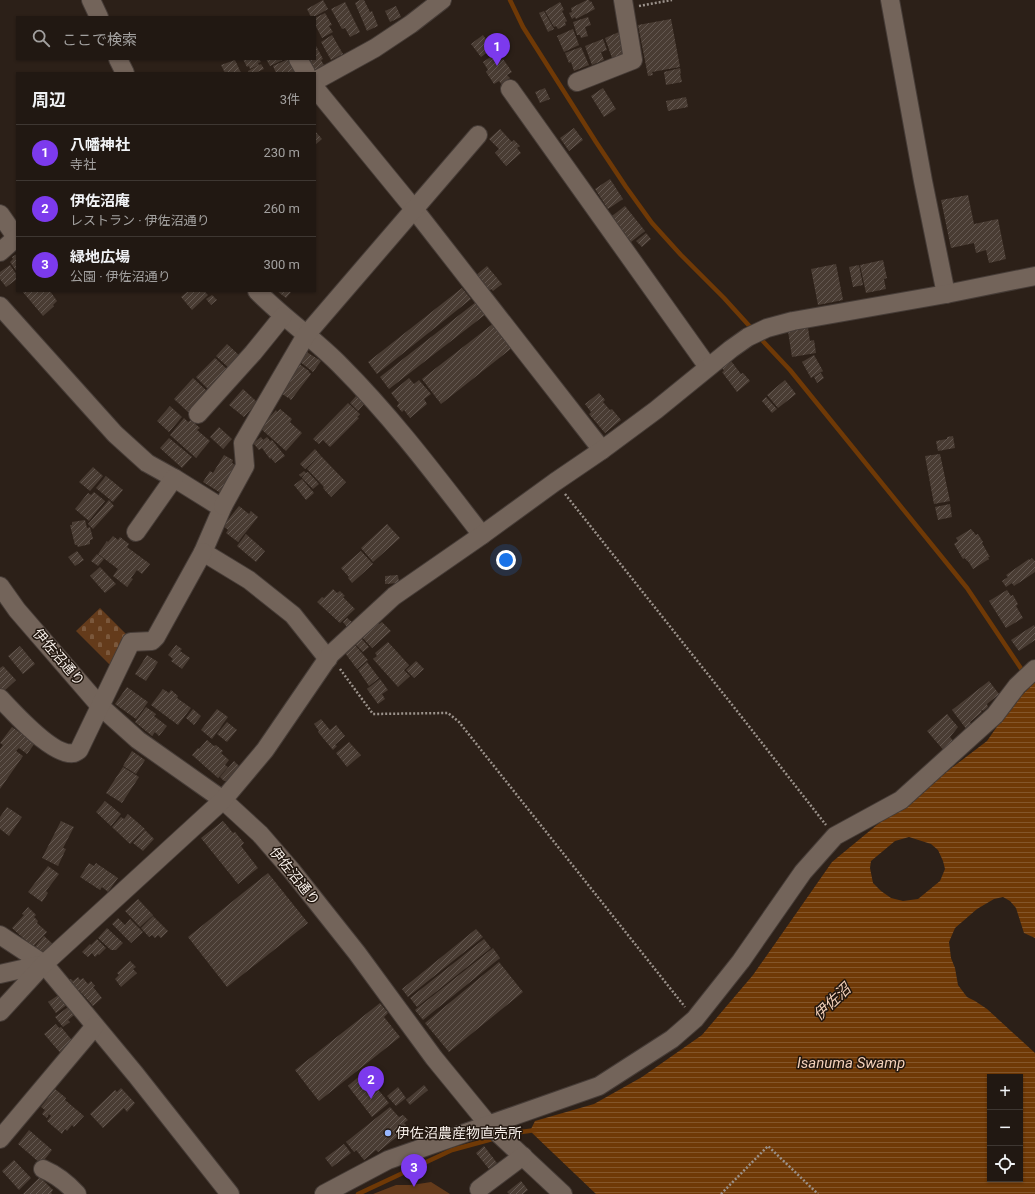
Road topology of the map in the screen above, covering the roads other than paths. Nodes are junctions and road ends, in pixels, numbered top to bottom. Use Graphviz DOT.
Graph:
graph roads {
  1 [pos="91,0"];
  2 [pos="442,0"];
  3 [pos="890,0"];
  4 [pos="624,4"];
  5 [pos="99,16"];
  6 [pos="118,60"];
  7 [pos="299,60"];
  8 [pos="124,72"];
  9 [pos="305,72"];
  10 [pos="316,80"];
  11 [pos="577,82"];
  12 [pos="316,89"];
  13 [pos="510,89"];
  14 [pos="478,135"];
  15 [pos="414,210"];
  16 [pos="0,214"];
  17 [pos="16,236"];
  18 [pos="16,238"];
  19 [pos="0,252"];
  20 [pos="1035,276"];
  21 [pos="258,292"];
  22 [pos="946,294"];
  23 [pos="0,306"];
  24 [pos="283,316"];
  25 [pos="306,335"];
  26 [pos="708,367"];
  27 [pos="198,414"];
  28 [pos="602,450"];
  29 [pos="174,478"];
  30 [pos="223,506"];
  31 [pos="136,532"];
  32 [pos="482,535"];
  33 [pos="203,552"];
  34 [pos="0,586"];
  35 [pos="329,657"];
  36 [pos="1035,669"];
  37 [pos="0,698"];
  38 [pos="100,706"];
  39 [pos="223,800"];
  40 [pos="0,934"];
  41 [pos="44,964"];
  42 [pos="0,974"];
  43 [pos="0,1012"];
  44 [pos="96,1026"];
  45 [pos="488,1124"];
  46 [pos="0,1139"];
  47 [pos="523,1156"];
  48 [pos="43,1169"];
  49 [pos="480,1190"];
  50 [pos="553,1191"];
  51 [pos="77,1194"];
  52 [pos="230,1194"];
  53 [pos="324,1194"];
  1 -- 5 [label="street"];
  2 -- 10 [label="street"];
  3 -- 22 [label="street"];
  4 -- 11 [label="street"];
  6 -- 8 [label="street"];
  7 -- 9 [label="street"];
  12 -- 15 [label="street"];
  13 -- 26 [label="street"];
  14 -- 15 [label="street"];
  15 -- 25 [label="street"];
  15 -- 28 [label="street"];
  16 -- 17 [label="street"];
  18 -- 19 [label="street"];
  20 -- 22 [label="street"];
  21 -- 24 [label="street"];
  22 -- 26 [label="street"];
  23 -- 29 [label="street"];
  24 -- 25 [label="street"];
  24 -- 27 [label="street"];
  25 -- 30 [label="street"];
  25 -- 32 [label="street"];
  26 -- 28 [label="street"];
  28 -- 32 [label="street"];
  29 -- 30 [label="street"];
  29 -- 31 [label="street"];
  30 -- 33 [label="street"];
  32 -- 35 [label="street"];
  33 -- 35 [label="street"];
  33 -- 38 [label="street"];
  34 -- 38 [label="street, 伊佐沼通り"];
  35 -- 39 [label="street"];
  36 -- 45 [label="street"];
  37 -- 38 [label="street"];
  38 -- 39 [label="street, 伊佐沼通り"];
  39 -- 41 [label="street"];
  39 -- 45 [label="street, 伊佐沼通り"];
  40 -- 41 [label="street"];
  41 -- 42 [label="street"];
  41 -- 43 [label="street"];
  41 -- 44 [label="street"];
  44 -- 46 [label="street"];
  44 -- 52 [label="street"];
  45 -- 47 [label="street, 伊佐沼通り"];
  45 -- 53 [label="street"];
  47 -- 49 [label="street"];
  47 -- 50 [label="street, 伊佐沼通り"];
  48 -- 51 [label="street"];
}
